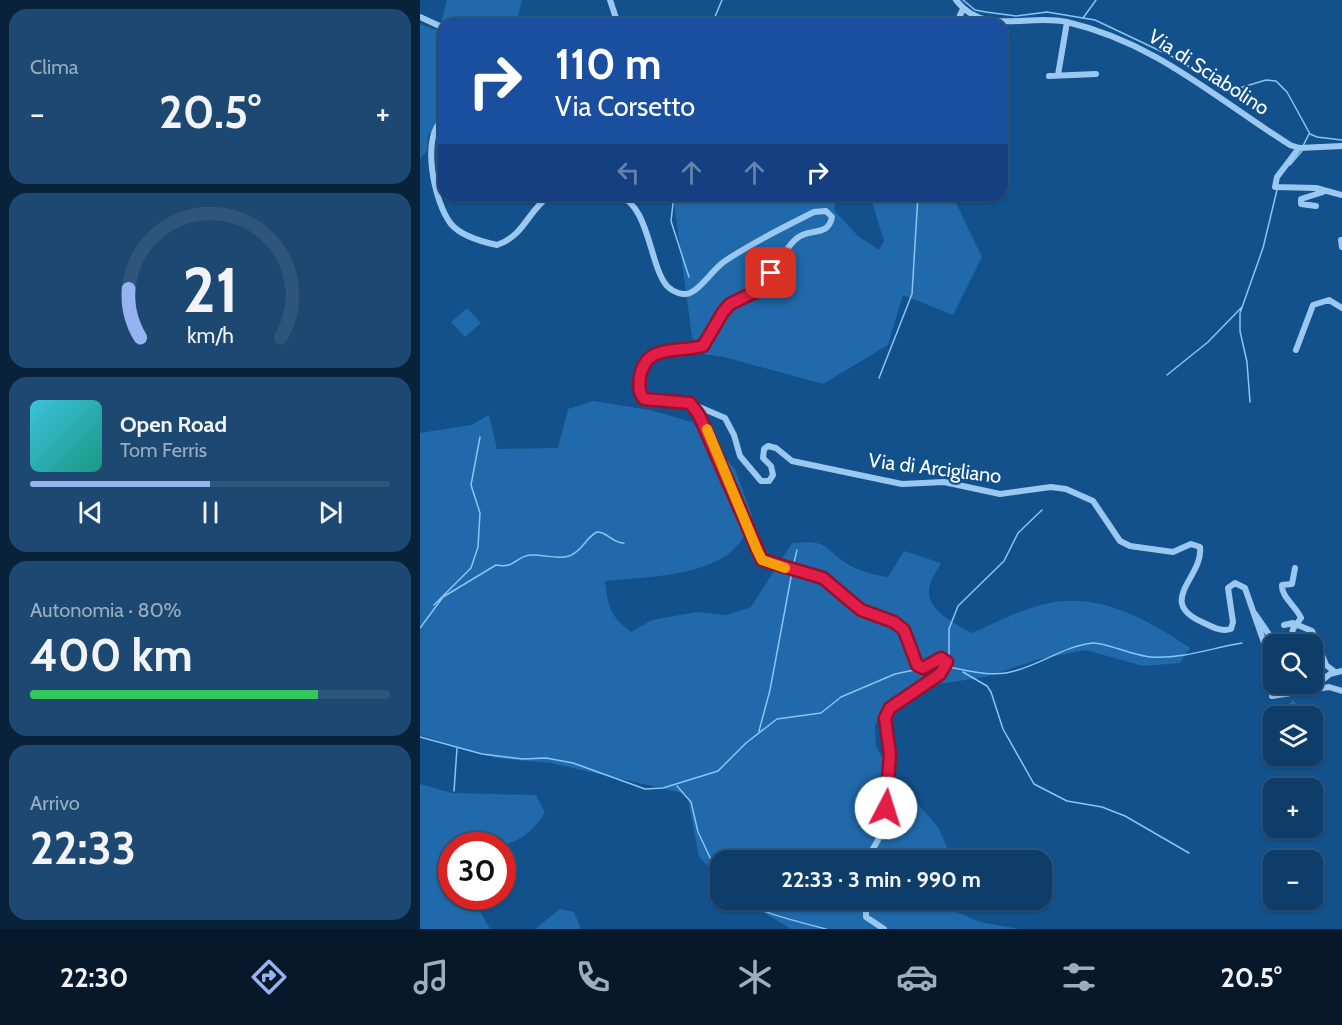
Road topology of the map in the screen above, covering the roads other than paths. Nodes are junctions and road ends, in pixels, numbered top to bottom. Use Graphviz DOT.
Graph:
graph roads {
  1 [pos="610,0"];
  2 [pos="956,0"];
  3 [pos="963,9"];
  4 [pos="420,17"];
  5 [pos="616,18"];
  6 [pos="959,18"];
  7 [pos="982,18"];
  8 [pos="1008,20"];
  9 [pos="1067,22"];
  10 [pos="438,25"];
  11 [pos="1096,74"];
  12 [pos="1058,75"];
  13 [pos="1049,76"];
  14 [pos="438,122"];
  15 [pos="1342,146"];
  16 [pos="1299,148"];
  17 [pos="1323,192"];
  18 [pos="438,195"];
  19 [pos="1342,195"];
  20 [pos="441,201"];
  21 [pos="542,201"];
  22 [pos="626,201"];
  23 [pos="1316,206"];
  24 [pos="1342,308"];
  25 [pos="1296,350"];
  26 [pos="690,403"];
  27 [pos="1295,568"];
  28 [pos="1251,609"];
  29 [pos="1284,625"];
  30 [pos="1298,625"];
  31 [pos="1269,634"];
  32 [pos="1292,634"];
  33 [pos="1263,641"];
  34 [pos="1338,672"];
  35 [pos="1323,681"];
  36 [pos="1323,688"];
  37 [pos="1342,691"];
  38 [pos="872,850"];
  39 [pos="866,910"];
  40 [pos="884,929"];
  1 -- 5 [label="street"];
  2 -- 3 [label="street, Via di Sciabolino"];
  3 -- 6 [label="street"];
  3 -- 7 [label="street, Via di Sciabolino"];
  4 -- 10 [label="street"];
  8 -- 9 [label="street, Via di Sciabolino"];
  9 -- 12 [label="street"];
  9 -- 16 [label="street, Via di Sciabolino"];
  11 -- 12 [label="street"];
  12 -- 13 [label="street"];
  14 -- 18 [label="street"];
  15 -- 16 [label="street"];
  16 -- 17 [label="street"];
  17 -- 19 [label="street"];
  17 -- 23 [label="street"];
  20 -- 21 [label="street"];
  22 -- 26 [label="street, Via di Arcigliano"];
  24 -- 25 [label="street"];
  26 -- 28 [label="street, Via di Arcigliano"];
  26 -- 38 [label="street"];
  27 -- 30 [label="street"];
  28 -- 31 [label="street"];
  28 -- 33 [label="street, Via di Arcigliano"];
  29 -- 30 [label="street"];
  30 -- 32 [label="street"];
  30 -- 34 [label="street"];
  34 -- 35 [label="street"];
  36 -- 37 [label="street"];
  39 -- 40 [label="street"];
}
